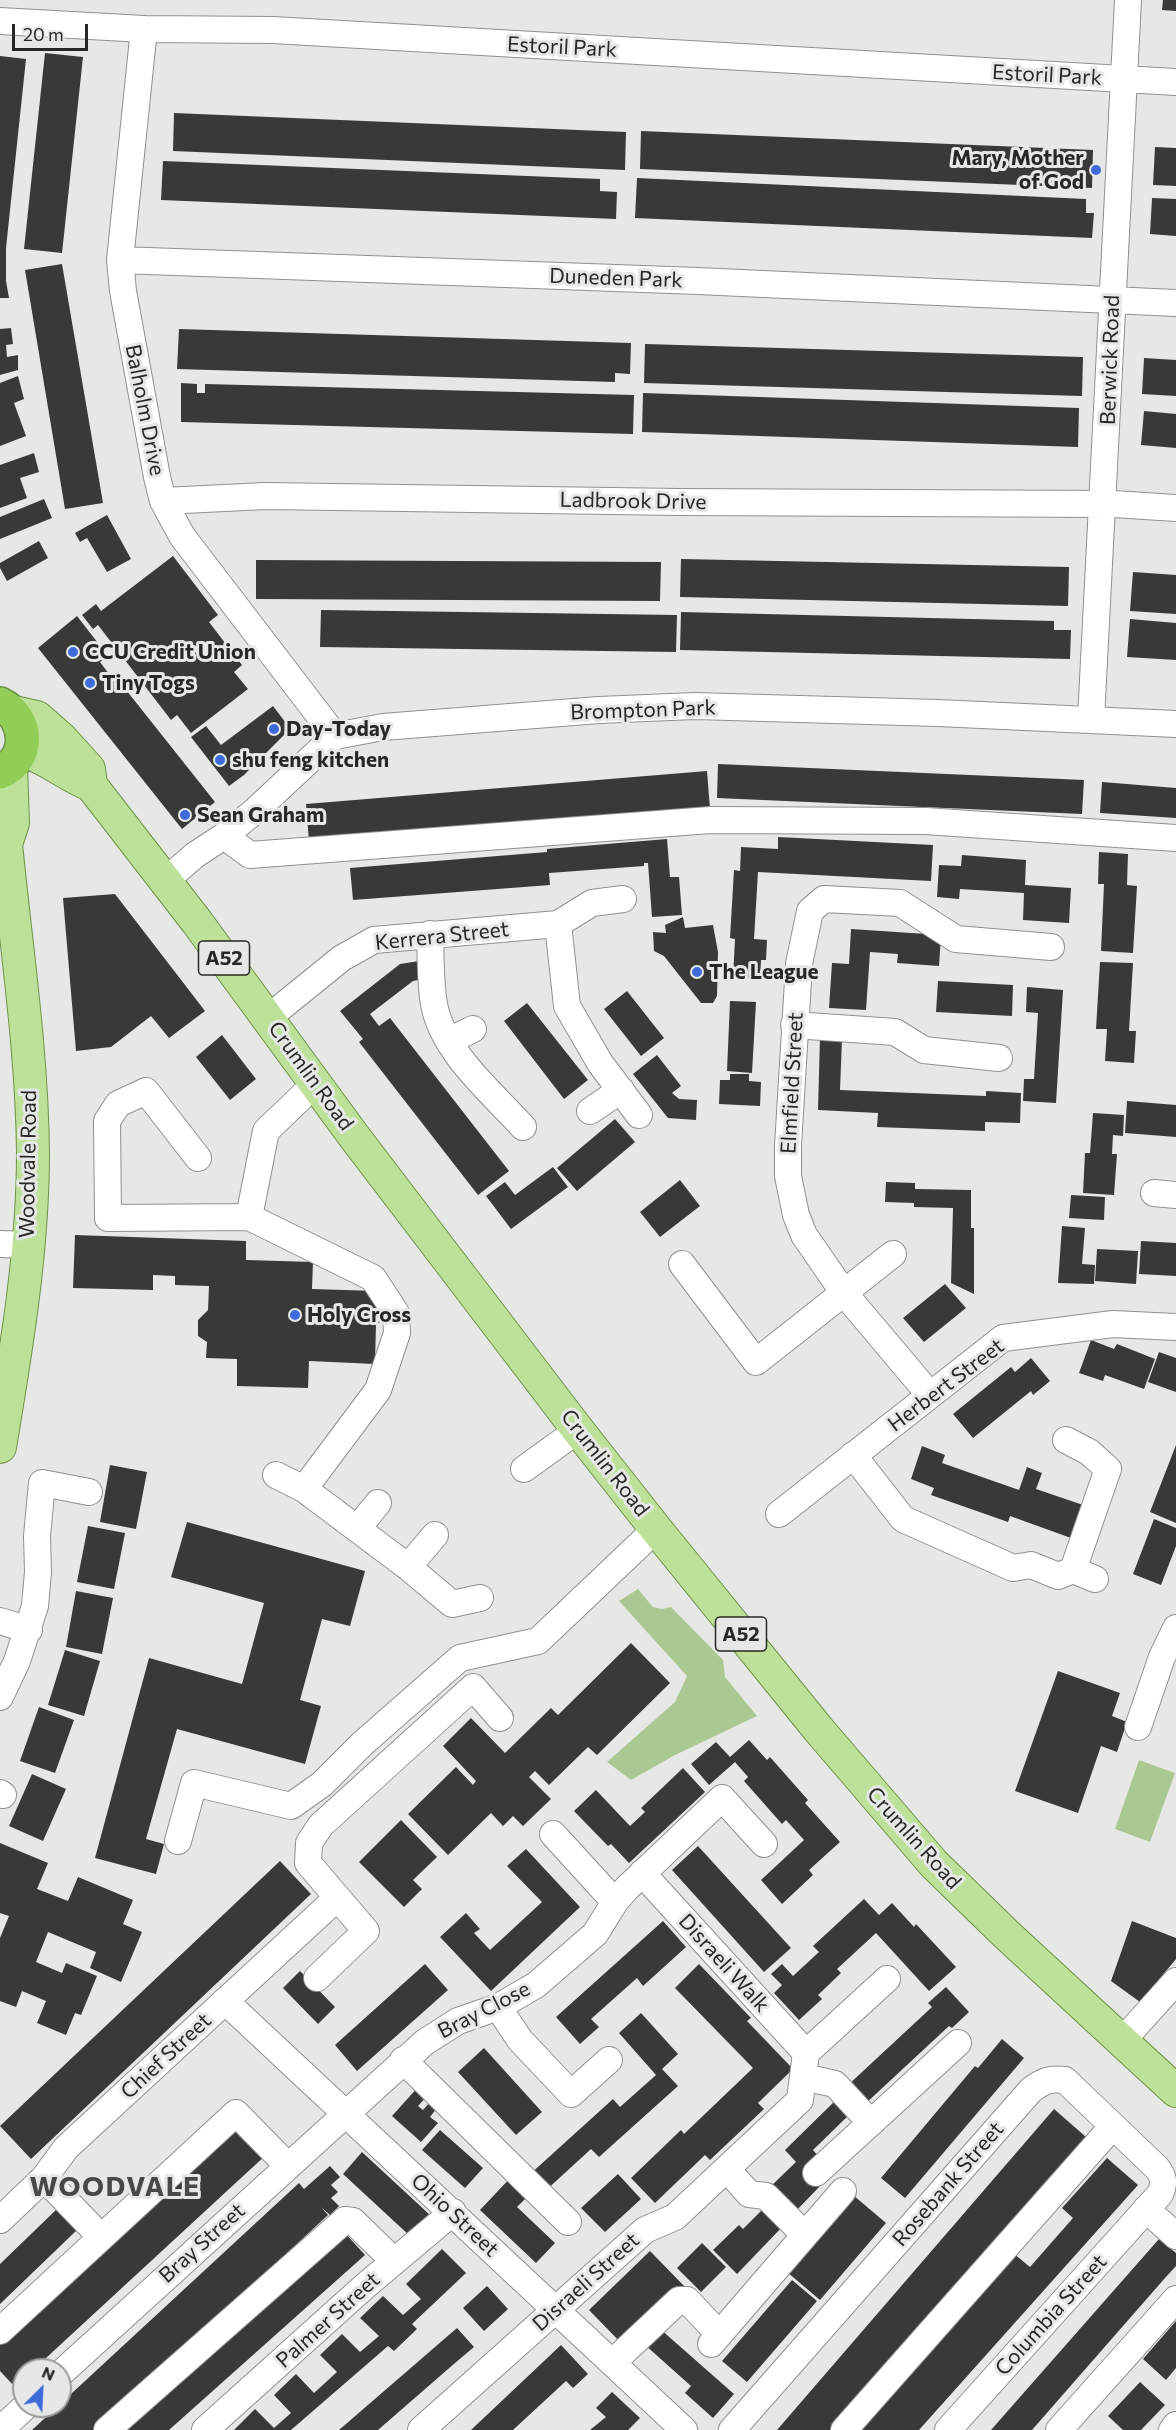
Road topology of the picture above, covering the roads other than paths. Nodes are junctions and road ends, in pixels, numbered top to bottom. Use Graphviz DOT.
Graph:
graph roads {
  1 [pos="1128,0"];
  2 [pos="0,21"];
  3 [pos="144,29"];
  4 [pos="1124,79"];
  5 [pos="1176,82"];
  6 [pos="120,260"];
  7 [pos="1112,300"];
  8 [pos="1176,303"];
  9 [pos="163,501"];
  10 [pos="1103,504"];
  11 [pos="1176,508"];
  12 [pos="4,699"];
  13 [pos="1091,719"];
  14 [pos="1176,724"];
  15 [pos="335,736"];
  16 [pos="11,762"];
  17 [pos="91,785"];
  18 [pos="224,836"];
  19 [pos="1176,838"];
  20 [pos="3,839"];
  21 [pos="165,881"];
  22 [pos="623,899"];
  23 [pos="562,921"];
  24 [pos="430,934"];
  25 [pos="1052,947"];
  26 [pos="269,1017"];
  27 [pos="794,1025"];
  28 [pos="473,1029"];
  29 [pos="449,1041"];
  30 [pos="999,1058"];
  31 [pos="316,1083"];
  32 [pos="621,1090"];
  33 [pos="590,1111"];
  34 [pos="639,1115"];
  35 [pos="523,1127"];
  36 [pos="198,1158"];
  37 [pos="249,1217"];
  38 [pos="14,1245"];
  39 [pos="893,1254"];
  40 [pos="682,1264"];
  41 [pos="844,1293"];
  42 [pos="1176,1327"];
  43 [pos="930,1395"];
  44 [pos="578,1430"];
  45 [pos="1066,1440"];
  46 [pos="0,1447"];
  47 [pos="853,1455"];
  48 [pos="524,1468"];
  49 [pos="276,1475"];
  50 [pos="304,1489"];
  51 [pos="89,1492"];
  52 [pos="378,1503"];
  53 [pos="778,1514"];
  54 [pos="357,1529"];
  55 [pos="656,1529"];
  56 [pos="435,1535"];
  57 [pos="408,1567"];
  58 [pos="480,1598"];
  59 [pos="0,1621"];
  60 [pos="1176,1628"];
  61 [pos="29,1630"];
  62 [pos="0,1697"];
  63 [pos="500,1718"];
  64 [pos="1138,1727"];
  65 [pos="553,1834"];
  66 [pos="178,1841"];
  67 [pos="764,1844"];
  68 [pos="642,1873"];
  69 [pos="337,1898"];
  70 [pos="615,1902"];
  71 [pos="317,1978"];
  72 [pos="887,1979"];
  73 [pos="1176,1981"];
  74 [pos="225,2001"];
  75 [pos="498,2007"];
  76 [pos="1122,2041"];
  77 [pos="958,2043"];
  78 [pos="403,2060"];
  79 [pos="609,2060"];
  80 [pos="804,2065"];
  81 [pos="1176,2091"];
  82 [pos="346,2113"];
  83 [pos="871,2123"];
  84 [pos="1113,2126"];
  85 [pos="288,2166"];
  86 [pos="727,2169"];
  87 [pos="816,2173"];
  88 [pos="44,2178"];
  89 [pos="843,2191"];
  90 [pos="1150,2205"];
  91 [pos="453,2212"];
  92 [pos="0,2220"];
  93 [pos="568,2222"];
  94 [pos="805,2235"];
  95 [pos="1176,2236"];
  96 [pos="101,2237"];
  97 [pos="394,2261"];
  98 [pos="1176,2300"];
  99 [pos="556,2309"];
  100 [pos="0,2331"];
  101 [pos="613,2362"];
  102 [pos="72,2363"];
  103 [pos="13,2418"];
  104 [pos="1176,2426"];
  105 [pos="681,2429"];
  106 [pos="0,2430"];
  107 [pos="106,2430"];
  108 [pos="204,2430"];
  109 [pos="421,2430"];
  110 [pos="732,2430"];
  111 [pos="844,2430"];
  112 [pos="948,2430"];
  113 [pos="1059,2430"];
  114 [pos="1172,2430"];
  1 -- 4 [label="street, Berwick Road"];
  2 -- 3 [label="street, Estoril Park"];
  3 -- 4 [label="street, Estoril Park"];
  3 -- 6 [label="street, Balholm Drive"];
  4 -- 5 [label="street, Estoril Park"];
  4 -- 7 [label="street, Berwick Road"];
  6 -- 7 [label="street, Duneden Park"];
  6 -- 9 [label="street, Balholm Drive"];
  7 -- 8 [label="street, Duneden Park"];
  7 -- 10 [label="street, Berwick Road"];
  9 -- 10 [label="street, Ladbrook Drive"];
  9 -- 15 [label="street, Balholm Drive"];
  10 -- 11 [label="street, Ladbrook Drive"];
  10 -- 13 [label="street, Berwick Road"];
  12 -- 16 [label="highway"];
  12 -- 17 [label="main road, Crumlin Road / A52"];
  13 -- 14 [label="street, Brompton Park"];
  13 -- 15 [label="street, Brompton Park"];
  15 -- 18 [label="street"];
  16 -- 17 [label="main road, Crumlin Road / A52"];
  16 -- 20 [label="main road, Woodvale Road"];
  17 -- 21 [label="main road, Crumlin Road / A52"];
  18 -- 19 [label="street"];
  18 -- 21 [label="street"];
  20 -- 38 [label="main road, Woodvale Road"];
  21 -- 26 [label="main road, Crumlin Road / A52"];
  22 -- 23 [label="street"];
  23 -- 24 [label="street, Kerrera Street"];
  23 -- 32 [label="street"];
  24 -- 26 [label="street, Kerrera Street"];
  24 -- 29 [label="street"];
  25 -- 27 [label="street, Elmfield Street"];
  26 -- 31 [label="main road, Crumlin Road / A52"];
  27 -- 30 [label="street"];
  27 -- 41 [label="street, Elmfield Street"];
  28 -- 29 [label="street"];
  29 -- 35 [label="street"];
  31 -- 37 [label="street"];
  31 -- 44 [label="main road, Crumlin Road / A52"];
  32 -- 33 [label="street"];
  32 -- 34 [label="street"];
  36 -- 37 [label="street"];
  37 -- 50 [label="street"];
  38 -- 46 [label="main road, Woodvale Road"];
  39 -- 41 [label="street"];
  40 -- 41 [label="street"];
  41 -- 43 [label="street, Elmfield Street"];
  42 -- 43 [label="street, Herbert Street"];
  43 -- 47 [label="street, Herbert Street"];
  44 -- 48 [label="street"];
  44 -- 55 [label="main road, Crumlin Road / A52"];
  45 -- 47 [label="street"];
  47 -- 53 [label="street, Herbert Street"];
  49 -- 50 [label="street"];
  50 -- 54 [label="street"];
  51 -- 61 [label="street"];
  52 -- 54 [label="street"];
  54 -- 57 [label="street"];
  55 -- 66 [label="street"];
  55 -- 76 [label="main road, Crumlin Road / A52"];
  56 -- 57 [label="street"];
  57 -- 58 [label="street"];
  59 -- 61 [label="street"];
  60 -- 64 [label="street"];
  61 -- 62 [label="street"];
  63 -- 69 [label="street"];
  65 -- 70 [label="street"];
  67 -- 68 [label="street, Bray Close"];
  68 -- 70 [label="street, Bray Close"];
  68 -- 80 [label="street, Disraeli Walk"];
  69 -- 71 [label="street"];
  69 -- 74 [label="street, Chief Street"];
  70 -- 75 [label="street, Bray Close"];
  72 -- 80 [label="street"];
  73 -- 76 [label="street"];
  74 -- 82 [label="street, Ohio Street"];
  74 -- 88 [label="street, Chief Street"];
  75 -- 78 [label="street, Bray Close"];
  75 -- 79 [label="street"];
  76 -- 81 [label="main road, Crumlin Road / A52"];
  77 -- 83 [label="street"];
  78 -- 82 [label="street, Bray Close"];
  78 -- 93 [label="street"];
  80 -- 83 [label="street"];
  80 -- 86 [label="street, Disraeli Street"];
  82 -- 85 [label="street, Bray Street"];
  82 -- 91 [label="street, Ohio Street"];
  83 -- 87 [label="street"];
  84 -- 90 [label="street, Rosebank Street"];
  84 -- 110 [label="street, Rosebank Street"];
  84 -- 111 [label="street"];
  85 -- 96 [label="street"];
  85 -- 102 [label="street, Bray Street"];
  86 -- 94 [label="street"];
  86 -- 99 [label="street, Disraeli Street"];
  88 -- 92 [label="street, Chief Street"];
  88 -- 96 [label="street"];
  89 -- 94 [label="street"];
  90 -- 95 [label="street"];
  90 -- 112 [label="street, Columbia Street"];
  91 -- 97 [label="street, Palmer Street"];
  91 -- 99 [label="street, Ohio Street"];
  94 -- 101 [label="street"];
  96 -- 100 [label="street"];
  97 -- 107 [label="street"];
  97 -- 108 [label="street, Palmer Street"];
  98 -- 113 [label="street"];
  99 -- 101 [label="street, Ohio Street"];
  99 -- 109 [label="street, Disraeli Street"];
  101 -- 105 [label="street, Ohio Street"];
  103 -- 106 [label="street"];
  104 -- 114 [label="street"];
}
